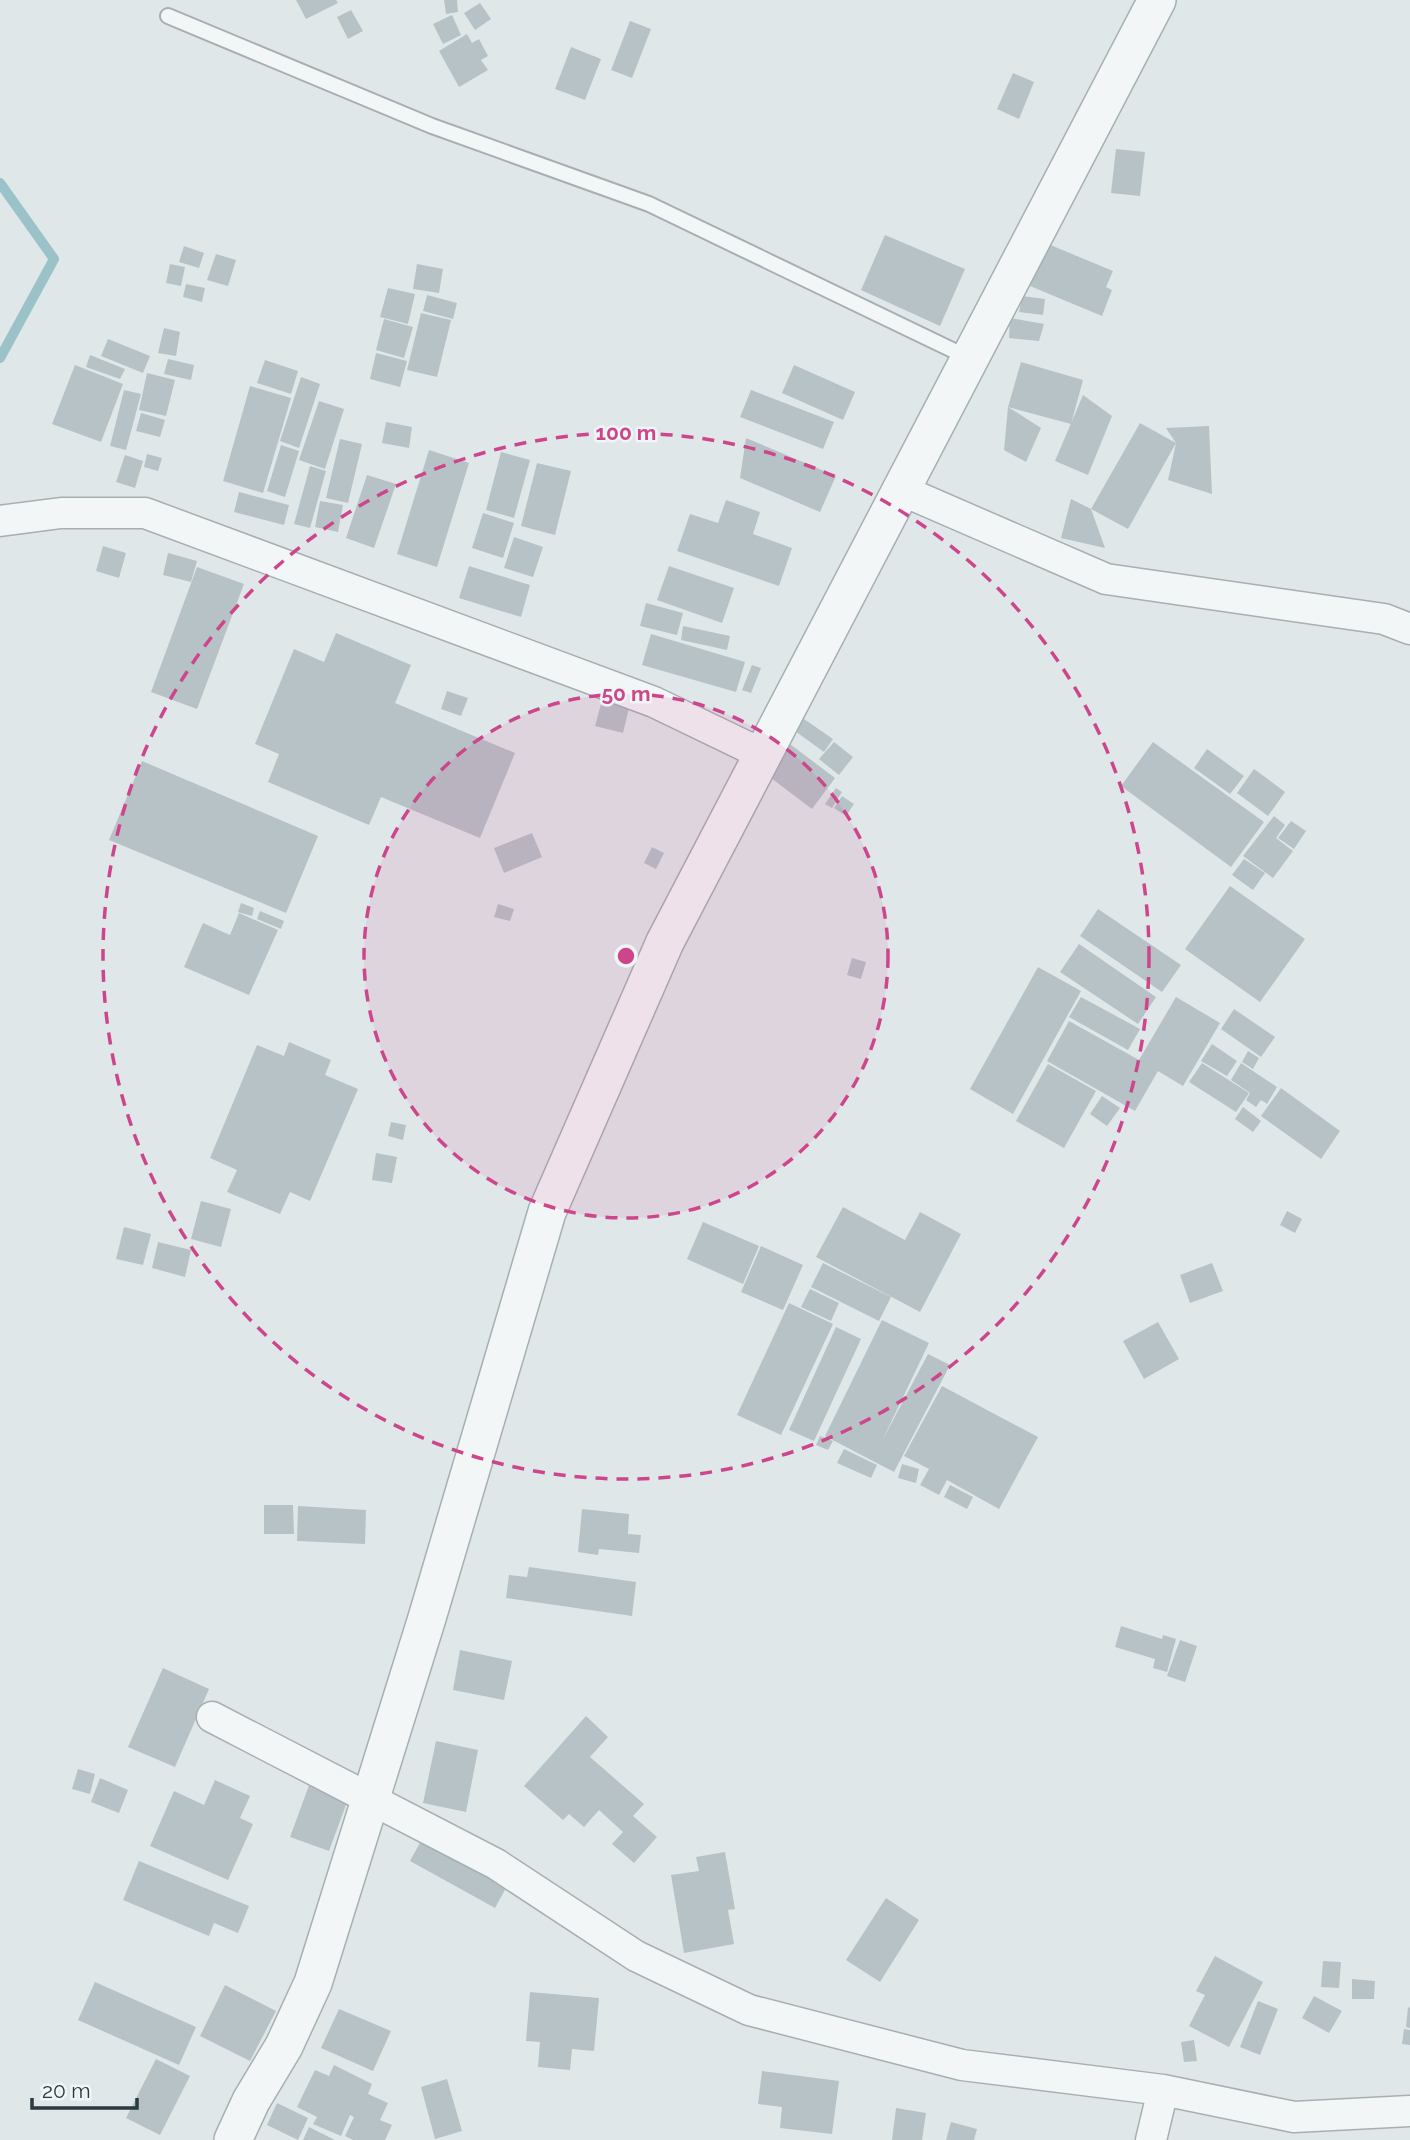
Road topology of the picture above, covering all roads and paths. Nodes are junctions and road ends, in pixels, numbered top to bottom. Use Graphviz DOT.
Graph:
graph roads {
  1 [pos="1157,0"];
  2 [pos="168,16"];
  3 [pos="970,358"];
  4 [pos="901,490"];
  5 [pos="0,521"];
  6 [pos="1410,629"];
  7 [pos="764,755"];
  8 [pos="212,1717"];
  9 [pos="370,1801"];
  10 [pos="1163,2090"];
  11 [pos="1410,2111"];
  12 [pos="233,2140"];
  13 [pos="1151,2140"];
  1 -- 3 [label="street"];
  2 -- 3 [label="lane"];
  3 -- 4 [label="street"];
  4 -- 6 [label="street"];
  4 -- 7 [label="street"];
  5 -- 7 [label="street"];
  7 -- 9 [label="street"];
  8 -- 9 [label="street"];
  9 -- 10 [label="street"];
  9 -- 12 [label="street"];
  10 -- 11 [label="street"];
  10 -- 13 [label="street"];
}
